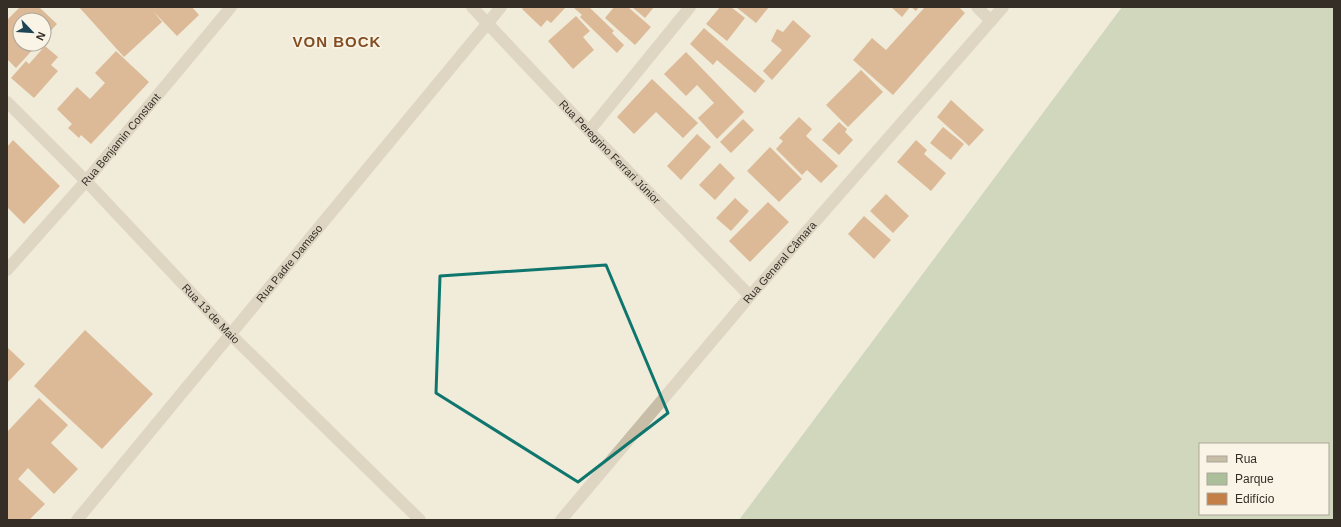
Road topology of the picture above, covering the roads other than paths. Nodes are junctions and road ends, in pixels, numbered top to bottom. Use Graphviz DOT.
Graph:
graph roads {
  1 [pos="231,7"];
  2 [pos="472,7"];
  3 [pos="501,7"];
  4 [pos="690,7"];
  5 [pos="978,7"];
  6 [pos="1003,7"];
  7 [pos="991,21"];
  8 [pos="488,24"];
  9 [pos="7,102"];
  10 [pos="589,131"];
  11 [pos="86,181"];
  12 [pos="7,270"];
  13 [pos="750,296"];
  14 [pos="230,334"];
  15 [pos="77,520"];
  16 [pos="420,520"];
  17 [pos="560,520"];
  1 -- 11 [label="street, Rua Benjamin Constant"];
  2 -- 8 [label="street, Rua Peregrino Ferrari Júnior"];
  3 -- 8 [label="street, Rua Padre Damaso"];
  4 -- 10 [label="street"];
  5 -- 7 [label="street"];
  6 -- 7 [label="street, Rua General Câmara"];
  7 -- 13 [label="street, Rua General Câmara"];
  8 -- 10 [label="street, Rua Peregrino Ferrari Júnior"];
  8 -- 14 [label="street, Rua Padre Damaso"];
  9 -- 11 [label="street, Rua 13 de Maio"];
  10 -- 13 [label="street, Rua Peregrino Ferrari Júnior"];
  11 -- 12 [label="street, Rua Benjamin Constant"];
  11 -- 14 [label="street, Rua 13 de Maio"];
  13 -- 17 [label="street, Rua General Câmara"];
  14 -- 15 [label="street, Rua Padre Damaso"];
  14 -- 16 [label="street, Rua 13 de Maio"];
}
